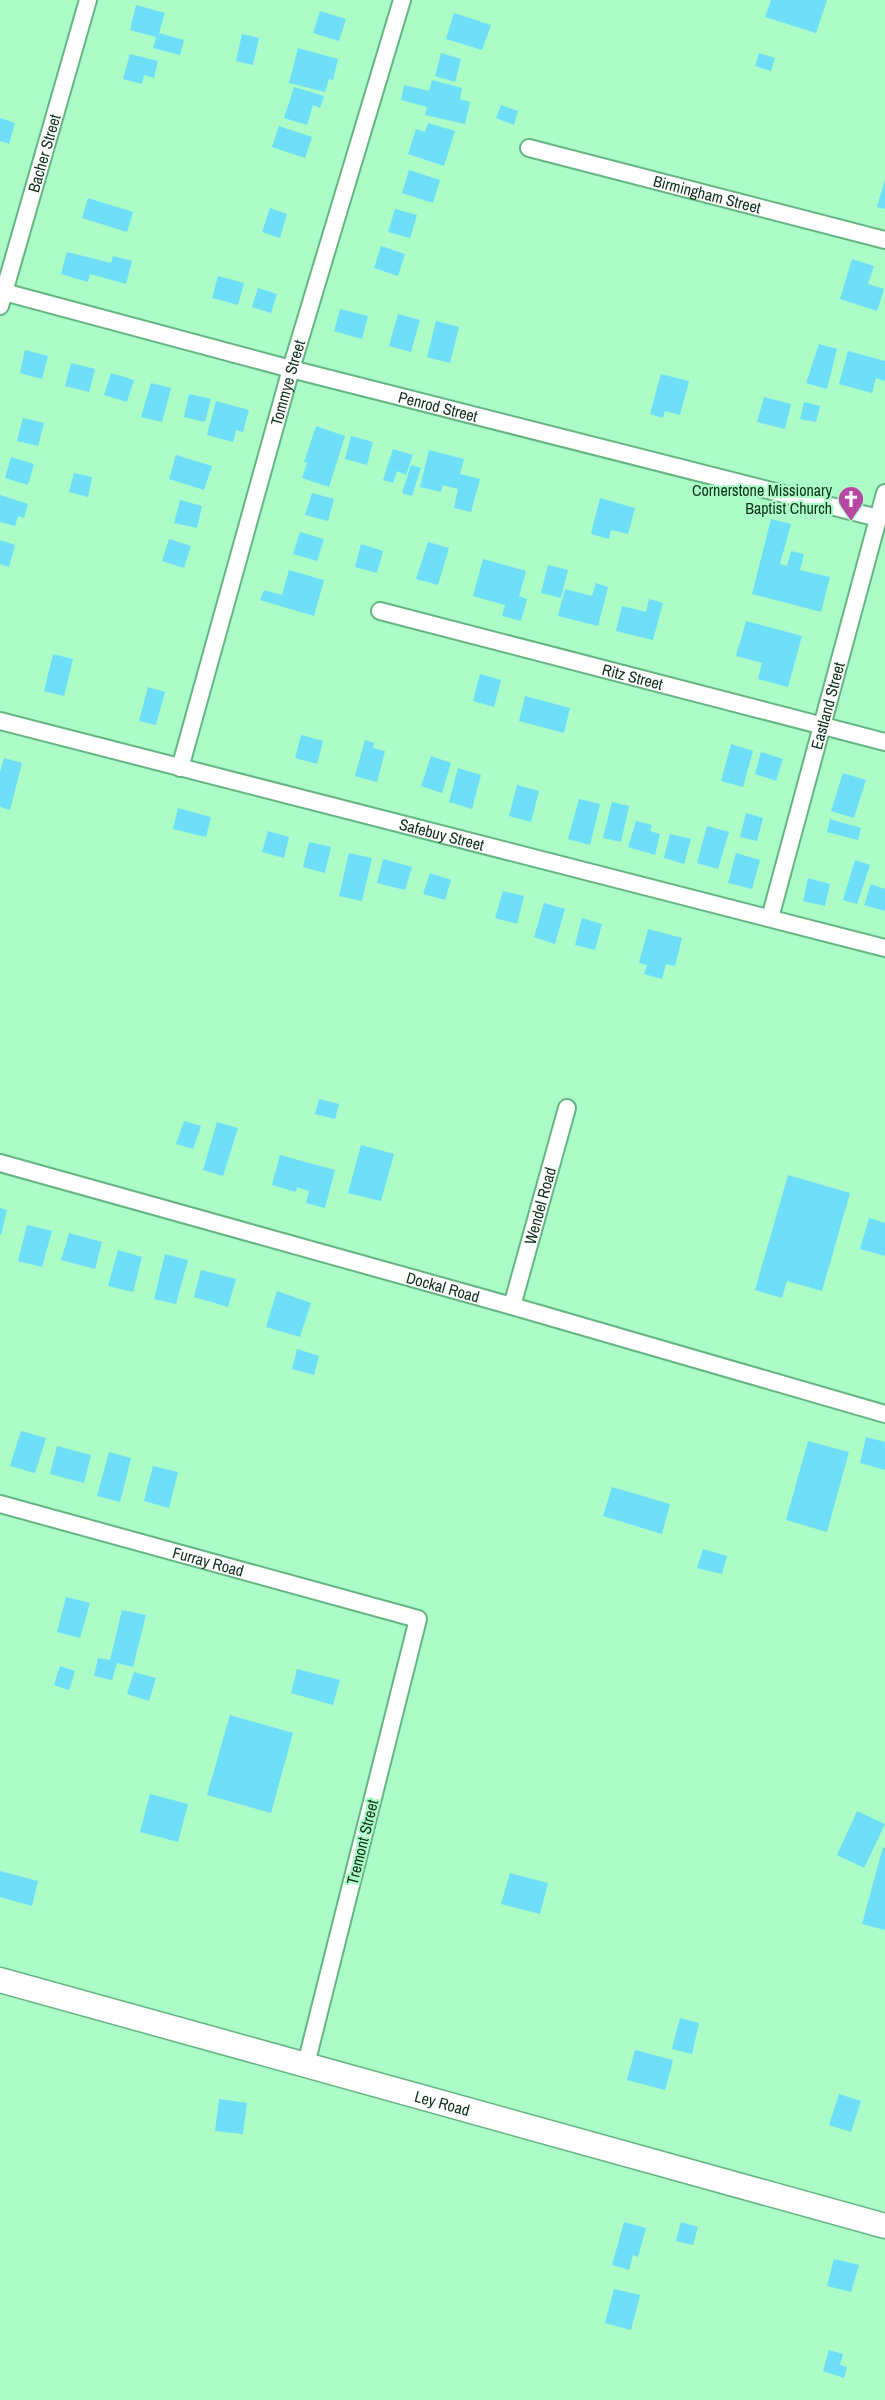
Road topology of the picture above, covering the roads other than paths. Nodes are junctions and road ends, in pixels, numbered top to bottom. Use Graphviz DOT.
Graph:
graph roads {
  1 [pos="88,0"];
  2 [pos="402,0"];
  3 [pos="529,148"];
  4 [pos="885,240"];
  5 [pos="1,296"];
  6 [pos="291,369"];
  7 [pos="885,493"];
  8 [pos="878,518"];
  9 [pos="380,611"];
  10 [pos="0,721"];
  11 [pos="821,726"];
  12 [pos="885,742"];
  13 [pos="180,768"];
  14 [pos="770,918"];
  15 [pos="885,948"];
  16 [pos="567,1108"];
  17 [pos="0,1163"];
  18 [pos="512,1306"];
  19 [pos="885,1414"];
  20 [pos="0,1504"];
  21 [pos="418,1619"];
  22 [pos="0,1980"];
  23 [pos="306,2064"];
  24 [pos="885,2226"];
  1 -- 5 [label="street, Bacher Street"];
  2 -- 6 [label="street, Tommye Street"];
  3 -- 4 [label="street, Birmingham Street"];
  5 -- 6 [label="street, Penrod Street"];
  6 -- 8 [label="street, Penrod Street"];
  6 -- 13 [label="street, Tommye Street"];
  7 -- 8 [label="street, Eastland Street"];
  8 -- 11 [label="street, Eastland Street"];
  9 -- 11 [label="street, Ritz Street"];
  10 -- 13 [label="street, Safebuy Street"];
  11 -- 12 [label="street, Ritz Street"];
  11 -- 14 [label="street, Eastland Street"];
  13 -- 14 [label="street, Safebuy Street"];
  14 -- 15 [label="street, Safebuy Street"];
  16 -- 18 [label="street, Wendel Road"];
  17 -- 18 [label="street, Dockal Road"];
  18 -- 19 [label="street, Dockal Road"];
  20 -- 21 [label="street, Furray Road"];
  21 -- 23 [label="street, Tremont Street"];
  22 -- 23 [label="main road, Ley Road"];
  23 -- 24 [label="main road, Ley Road"];
}
